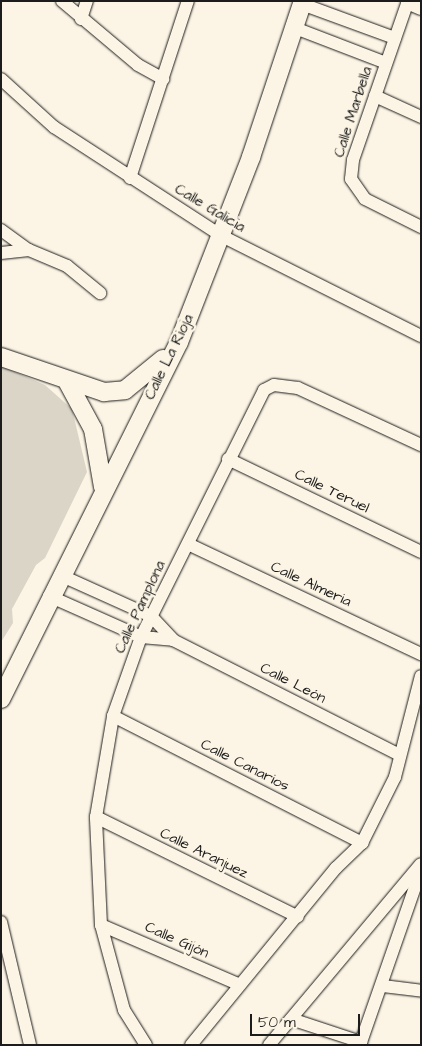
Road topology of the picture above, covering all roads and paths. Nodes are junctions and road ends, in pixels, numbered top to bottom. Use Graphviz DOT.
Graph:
graph roads {
  1 [pos="62,1"];
  2 [pos="87,1"];
  3 [pos="188,1"];
  4 [pos="408,2"];
  5 [pos="303,3"];
  6 [pos="421,9"];
  7 [pos="81,19"];
  8 [pos="295,28"];
  9 [pos="395,38"];
  10 [pos="386,63"];
  11 [pos="1,79"];
  12 [pos="164,79"];
  13 [pos="375,96"];
  14 [pos="421,117"];
  15 [pos="130,178"];
  16 [pos="421,227"];
  17 [pos="1,230"];
  18 [pos="222,236"];
  19 [pos="29,250"];
  20 [pos="1,253"];
  21 [pos="100,293"];
  22 [pos="421,336"];
  23 [pos="179,342"];
  24 [pos="1,357"];
  25 [pos="68,383"];
  26 [pos="421,445"];
  27 [pos="228,459"];
  28 [pos="103,487"];
  29 [pos="188,544"];
  30 [pos="421,552"];
  31 [pos="60,575"];
  32 [pos="50,596"];
  33 [pos="151,616"];
  34 [pos="141,637"];
  35 [pos="173,640"];
  36 [pos="421,654"];
  37 [pos="421,676"];
  38 [pos="1,699"];
  39 [pos="113,716"];
  40 [pos="398,754"];
  41 [pos="96,817"];
  42 [pos="362,843"];
  43 [pos="421,864"];
  44 [pos="421,870"];
  45 [pos="415,907"];
  46 [pos="298,917"];
  47 [pos="1,922"];
  48 [pos="102,925"];
  49 [pos="240,985"];
  50 [pos="383,986"];
  51 [pos="421,991"];
  52 [pos="291,1019"];
  53 [pos="361,1043"];
  54 [pos="30,1045"];
  55 [pos="146,1045"];
  56 [pos="191,1045"];
  57 [pos="269,1045"];
  1 -- 7 [label="street"];
  2 -- 7 [label="street"];
  3 -- 12 [label="street"];
  4 -- 6 [label="street"];
  4 -- 9 [label="street, Calle Marbella"];
  5 -- 8 [label="street, Calle La Rioja"];
  5 -- 9 [label="street"];
  7 -- 12 [label="street"];
  8 -- 10 [label="street"];
  8 -- 18 [label="street, Calle La Rioja"];
  9 -- 10 [label="street, Calle Marbella"];
  10 -- 13 [label="street, Calle Marbella"];
  11 -- 15 [label="street, Calle Galicia"];
  12 -- 15 [label="street"];
  13 -- 14 [label="street"];
  13 -- 16 [label="street, Calle Marbella"];
  15 -- 18 [label="street, Calle Galicia"];
  17 -- 19 [label="street"];
  18 -- 22 [label="street, Calle Galicia"];
  18 -- 23 [label="street, Calle La Rioja"];
  19 -- 20 [label="street"];
  19 -- 21 [label="street"];
  23 -- 25 [label="street"];
  23 -- 28 [label="street, Calle La Rioja"];
  24 -- 25 [label="street"];
  25 -- 28 [label="street"];
  26 -- 27 [label="street, Calle Pamplona"];
  27 -- 29 [label="street, Calle Pamplona"];
  27 -- 30 [label="street, Calle Teruel"];
  28 -- 31 [label="street, Calle La Rioja"];
  29 -- 33 [label="street, Calle Pamplona"];
  29 -- 36 [label="street, Calle Almeria"];
  31 -- 32 [label="street, Calle La Rioja"];
  31 -- 33 [label="street, Calle León"];
  32 -- 34 [label="street, Calle León"];
  32 -- 38 [label="street, Calle La Rioja"];
  33 -- 34 [label="street, Calle Pamplona"];
  33 -- 35 [label="street, Calle León"];
  34 -- 35 [label="street, Calle León"];
  34 -- 39 [label="street, Calle Pamplona"];
  35 -- 40 [label="street, Calle León"];
  37 -- 40 [label="street"];
  39 -- 41 [label="street, Calle Pamplona"];
  39 -- 42 [label="street, Calle Canarios"];
  40 -- 42 [label="street"];
  41 -- 46 [label="street, Calle Aranjuez"];
  41 -- 48 [label="street, Calle Pamplona"];
  42 -- 46 [label="street"];
  43 -- 52 [label="street"];
  44 -- 45 [label="street"];
  45 -- 50 [label="street"];
  46 -- 49 [label="street"];
  47 -- 54 [label="street"];
  48 -- 49 [label="street, Calle Gijón"];
  48 -- 55 [label="street, Calle Pamplona"];
  49 -- 56 [label="street"];
  50 -- 51 [label="street"];
  50 -- 53 [label="street"];
  52 -- 53 [label="street"];
  52 -- 57 [label="street"];
}
